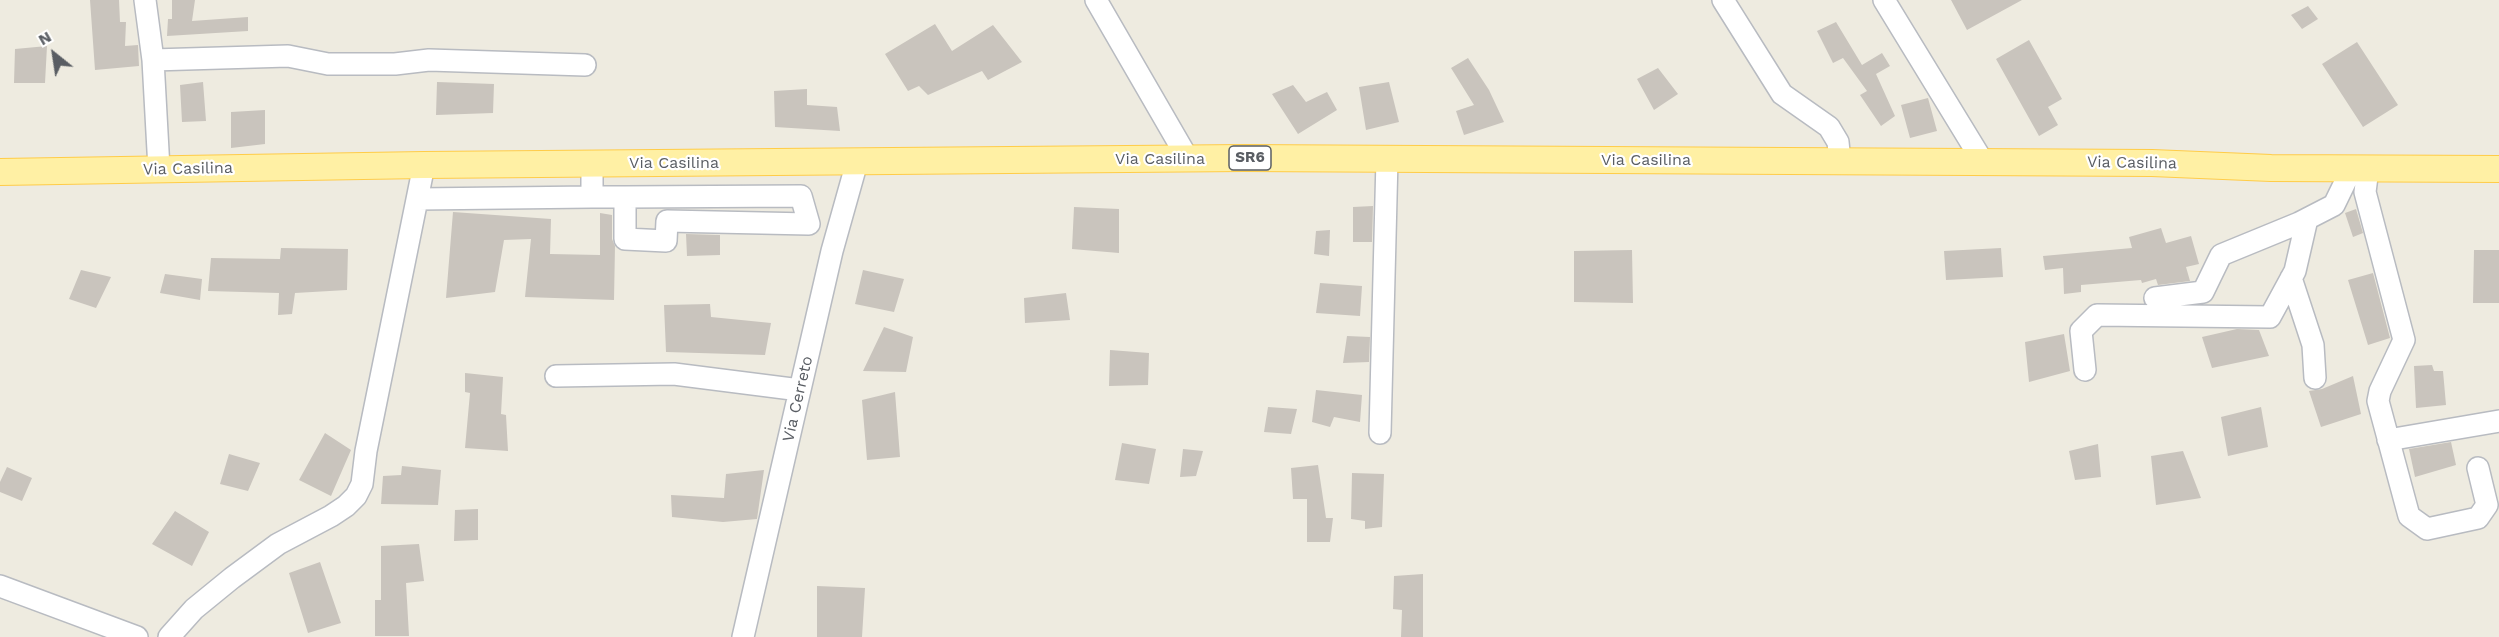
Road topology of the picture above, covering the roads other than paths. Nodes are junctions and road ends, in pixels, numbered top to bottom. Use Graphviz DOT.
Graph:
graph roads {
  1 [pos="145,0"];
  2 [pos="1096,0"];
  3 [pos="1723,0"];
  4 [pos="1884,0"];
  5 [pos="153,60"];
  6 [pos="585,65"];
  7 [pos="1188,159"];
  8 [pos="1387,159"];
  9 [pos="1840,161"];
  10 [pos="856,162"];
  11 [pos="1983,162"];
  12 [pos="592,164"];
  13 [pos="424,165"];
  14 [pos="159,169"];
  15 [pos="2360,169"];
  16 [pos="2499,169"];
  17 [pos="0,172"];
  18 [pos="592,197"];
  19 [pos="625,197"];
  20 [pos="418,199"];
  21 [pos="2307,219"];
  22 [pos="2291,278"];
  23 [pos="2155,298"];
  24 [pos="2085,370"];
  25 [pos="556,376"];
  26 [pos="2315,378"];
  27 [pos="800,390"];
  28 [pos="2499,421"];
  29 [pos="1380,433"];
  30 [pos="2388,440"];
  31 [pos="2478,468"];
  32 [pos="0,586"];
  33 [pos="137,637"];
  34 [pos="169,637"];
  35 [pos="743,637"];
  1 -- 5 [label="street"];
  2 -- 7 [label="street"];
  3 -- 9 [label="street"];
  4 -- 11 [label="street"];
  5 -- 6 [label="street"];
  5 -- 14 [label="street"];
  7 -- 8 [label="main road, Via Casilina / SR6"];
  7 -- 10 [label="main road, Via Casilina / SR6"];
  8 -- 9 [label="main road, Via Casilina / SR6"];
  8 -- 29 [label="street"];
  9 -- 11 [label="main road, Via Casilina / SR6"];
  10 -- 12 [label="main road, Via Casilina / SR6"];
  10 -- 27 [label="street, Via Cerreto"];
  11 -- 15 [label="main road, Via Casilina / SR6"];
  12 -- 13 [label="main road, Via Casilina / SR6"];
  12 -- 18 [label="street"];
  13 -- 14 [label="main road, Via Casilina / SR6"];
  13 -- 20 [label="street"];
  14 -- 17 [label="main road, Via Casilina / SR6"];
  15 -- 16 [label="main road, Via Casilina / SR6"];
  15 -- 21 [label="street"];
  15 -- 30 [label="street"];
  18 -- 19 [label="street"];
  18 -- 20 [label="street"];
  19 -- 19 [label="street"];
  20 -- 34 [label="street"];
  21 -- 22 [label="street"];
  21 -- 23 [label="street"];
  22 -- 24 [label="street"];
  22 -- 26 [label="street"];
  25 -- 27 [label="street"];
  27 -- 35 [label="street, Via Cerreto"];
  28 -- 30 [label="street"];
  30 -- 31 [label="street"];
  32 -- 33 [label="street"];
}
